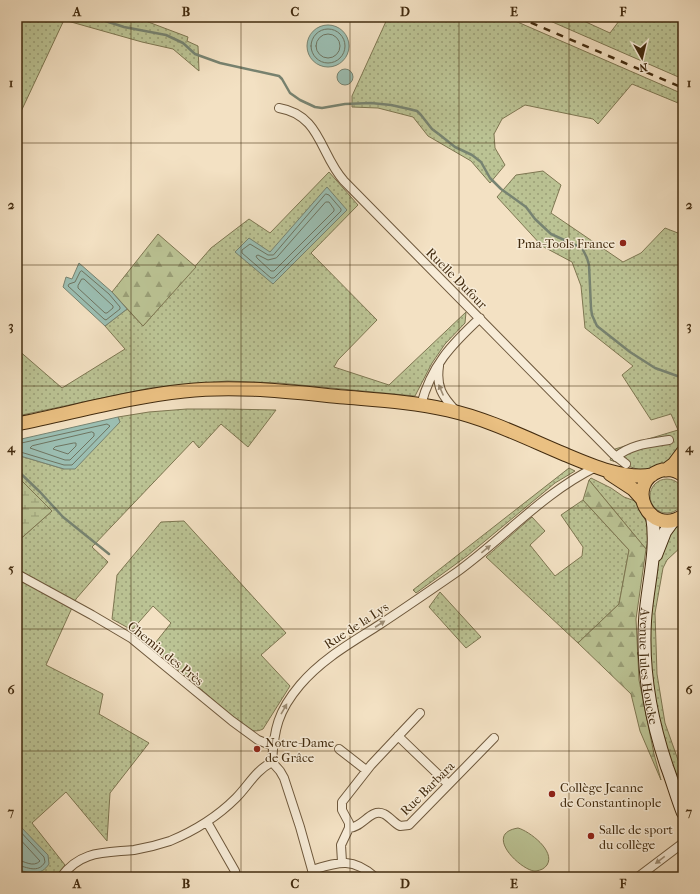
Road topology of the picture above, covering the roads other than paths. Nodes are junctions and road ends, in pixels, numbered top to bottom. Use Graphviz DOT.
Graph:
graph roads {
  1 [pos="279,108"];
  2 [pos="480,318"];
  3 [pos="439,363"];
  4 [pos="421,405"];
  5 [pos="458,412"];
  6 [pos="17,424"];
  7 [pos="669,440"];
  8 [pos="683,452"];
  9 [pos="616,457"];
  10 [pos="626,464"];
  11 [pos="596,467"];
  12 [pos="666,470"];
  13 [pos="652,475"];
  14 [pos="683,475"];
  15 [pos="642,499"];
  16 [pos="652,516"];
  17 [pos="678,519"];
  18 [pos="652,563"];
  19 [pos="17,574"];
  20 [pos="420,713"];
  21 [pos="398,736"];
  22 [pos="494,738"];
  23 [pos="273,746"];
  24 [pos="339,749"];
  25 [pos="272,762"];
  26 [pos="668,768"];
  27 [pos="366,770"];
  28 [pos="448,784"];
  29 [pos="683,798"];
  30 [pos="683,813"];
  31 [pos="207,822"];
  32 [pos="349,828"];
  33 [pos="683,842"];
  34 [pos="342,862"];
  35 [pos="314,873"];
  36 [pos="61,877"];
  37 [pos="236,877"];
  38 [pos="375,877"];
  39 [pos="638,877"];
  1 -- 2 [label="street, Ruelle Dufour"];
  2 -- 3 [label="street"];
  2 -- 9 [label="street, Ruelle Dufour"];
  3 -- 4 [label="street"];
  5 -- 3 [label="street, one-way"];
  4 -- 5 [label="main road"];
  4 -- 6 [label="main road"];
  5 -- 11 [label="main road"];
  7 -- 9 [label="street"];
  8 -- 12 [label="main road"];
  9 -- 10 [label="street, Ruelle Dufour"];
  11 -- 13 [label="main road"];
  11 -- 15 [label="main road"];
  23 -- 11 [label="street, Rue de la Lys, one-way"];
  12 -- 13 [label="main road"];
  12 -- 14 [label="main road"];
  13 -- 15 [label="main road"];
  15 -- 16 [label="main road"];
  16 -- 17 [label="main road"];
  16 -- 18 [label="main road, Avenue Jules Houcke"];
  17 -- 18 [label="main road, Avenue Jules Houcke"];
  18 -- 26 [label="main road, Avenue Jules Houcke"];
  19 -- 23 [label="street, Chemin des Près"];
  20 -- 21 [label="street"];
  21 -- 27 [label="street"];
  21 -- 28 [label="street"];
  22 -- 28 [label="street, Rue Barbara"];
  23 -- 25 [label="street, Rue de la Lys"];
  24 -- 27 [label="street"];
  25 -- 31 [label="street"];
  25 -- 35 [label="street"];
  26 -- 29 [label="main road, Avenue Jules Houcke"];
  26 -- 30 [label="main road, Avenue Jules Houcke"];
  27 -- 32 [label="street"];
  28 -- 32 [label="street, Rue Barbara"];
  31 -- 36 [label="street"];
  31 -- 37 [label="street"];
  32 -- 34 [label="street"];
  33 -- 39 [label="street, one-way"];
  34 -- 35 [label="street"];
  34 -- 38 [label="street"];
}
